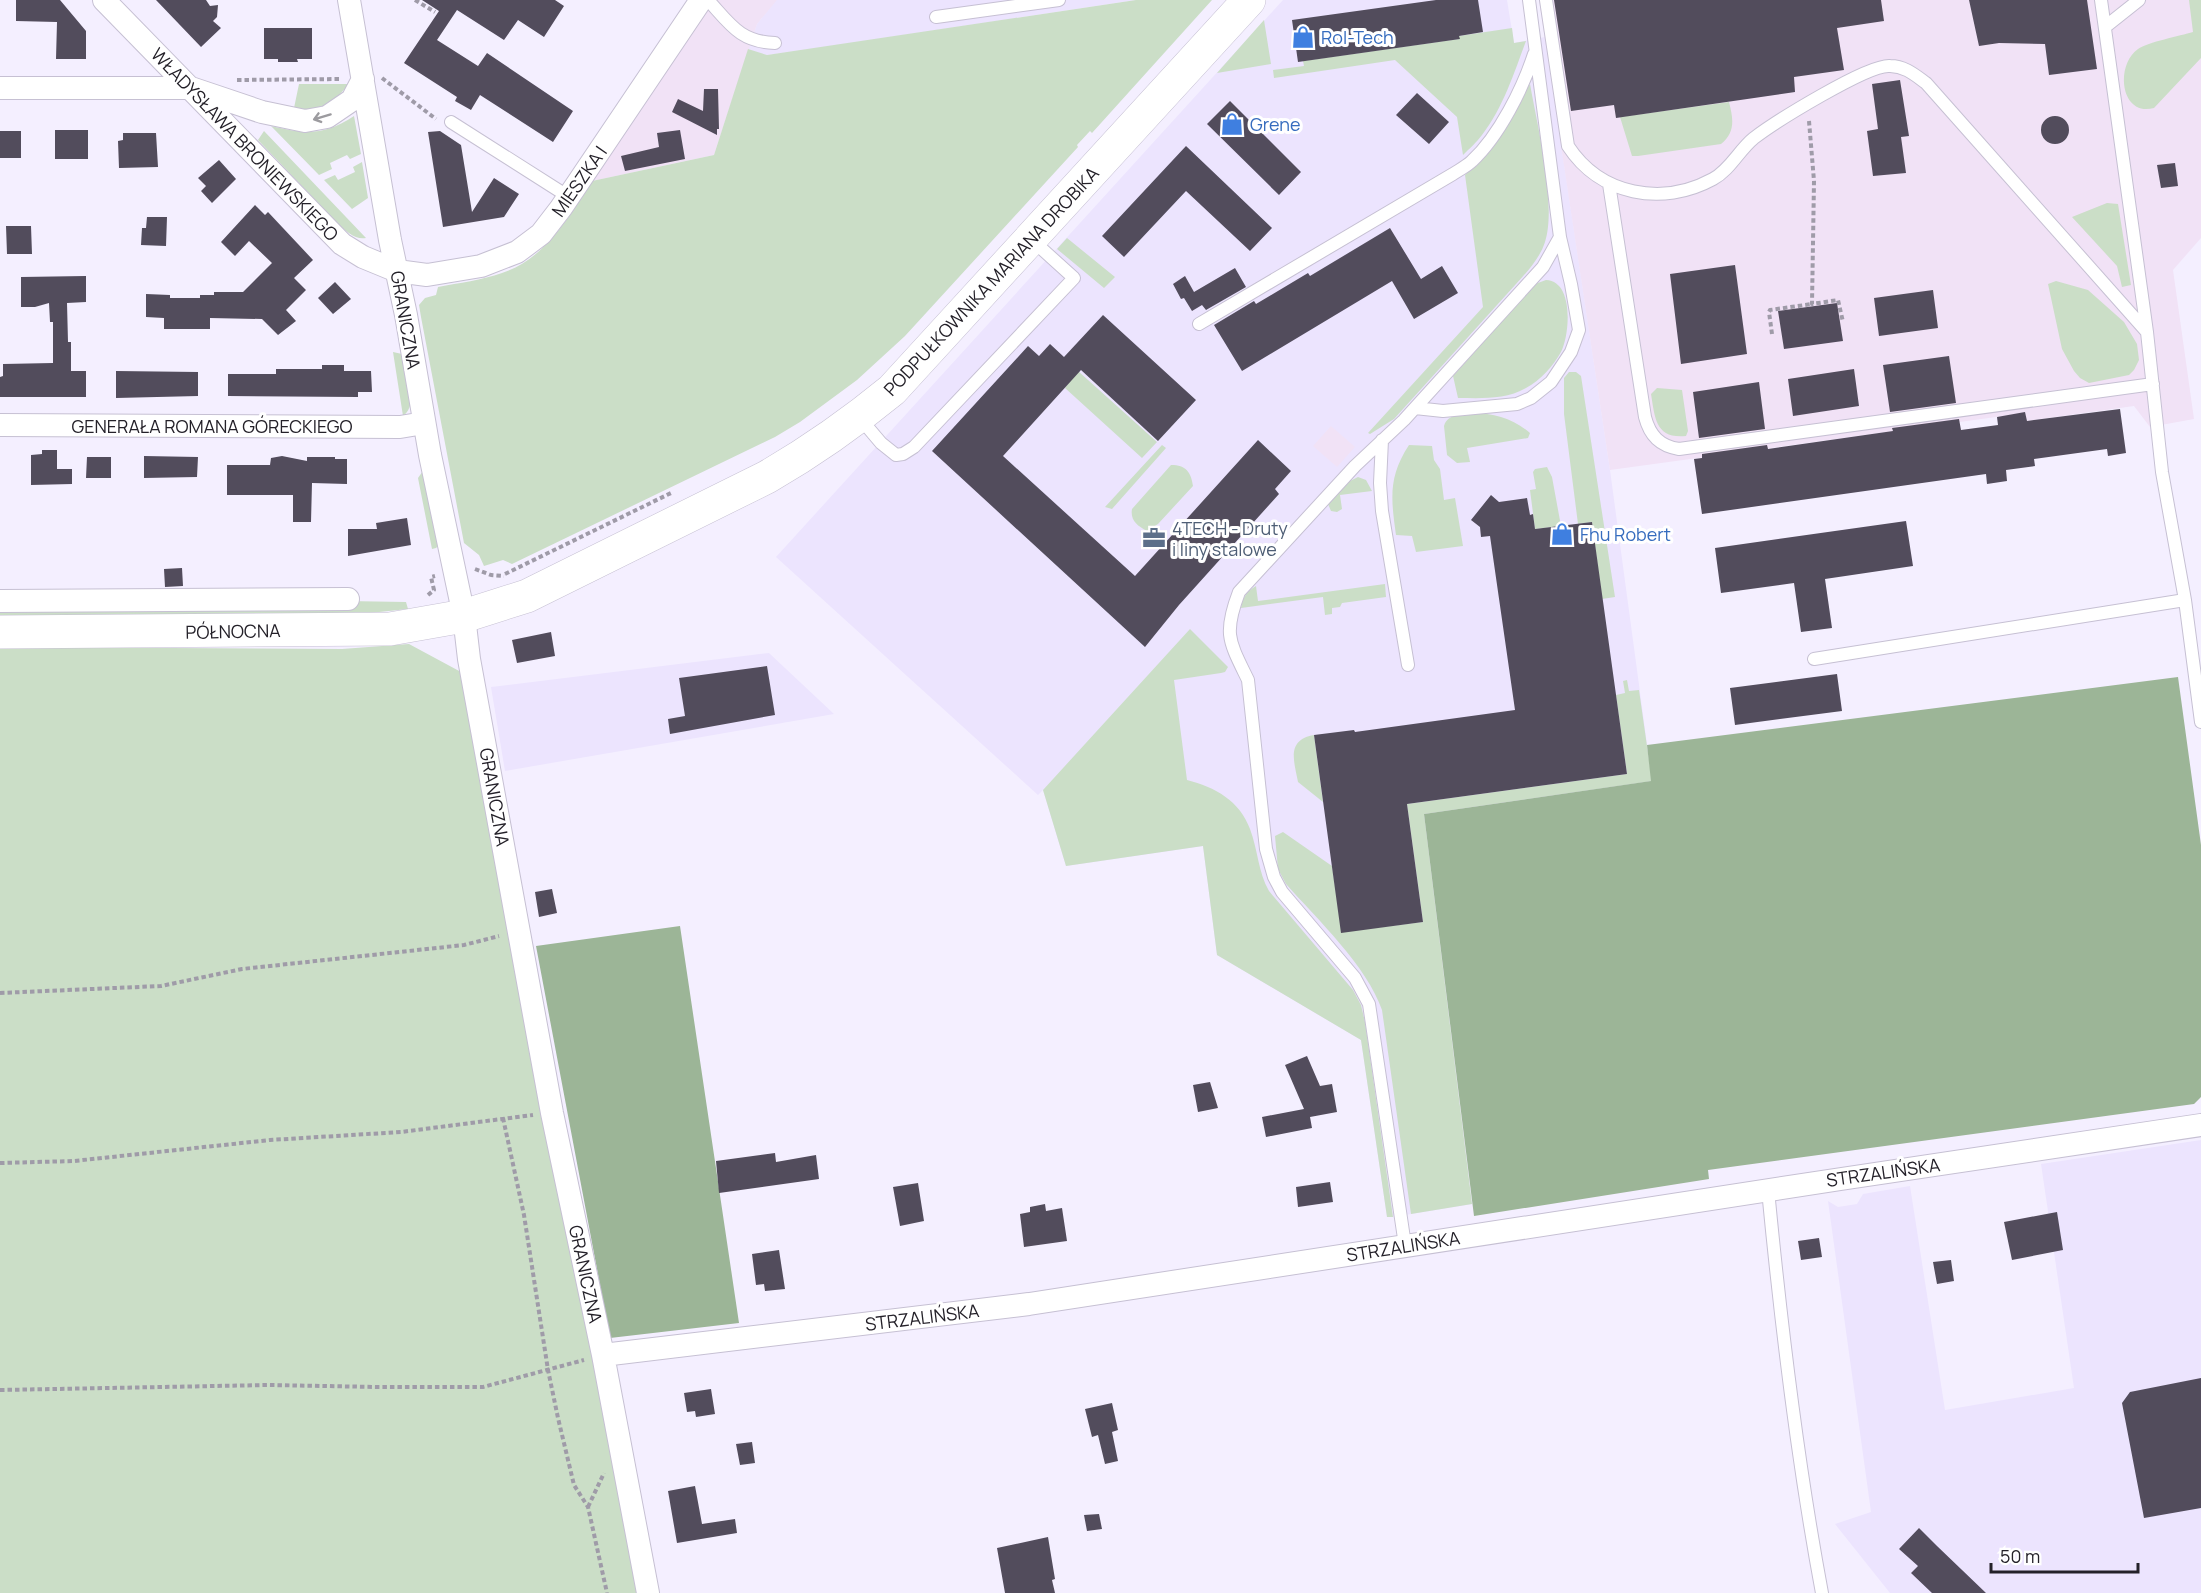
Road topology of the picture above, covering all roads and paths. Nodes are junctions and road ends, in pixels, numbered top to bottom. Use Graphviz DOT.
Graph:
graph roads {
  1 [pos="104,0"];
  2 [pos="349,0"];
  3 [pos="415,0"];
  4 [pos="701,0"];
  5 [pos="708,0"];
  6 [pos="1059,0"];
  7 [pos="1250,0"];
  8 [pos="1529,0"];
  9 [pos="1546,0"];
  10 [pos="2101,0"];
  11 [pos="2139,0"];
  12 [pos="435,12"];
  13 [pos="936,17"];
  14 [pos="2105,27"];
  15 [pos="775,43"];
  16 [pos="1536,50"];
  17 [pos="362,78"];
  18 [pos="270,81"];
  19 [pos="0,88"];
  20 [pos="191,88"];
  21 [pos="1806,106"];
  22 [pos="446,123"];
  23 [pos="1609,184"];
  24 [pos="568,197"];
  25 [pos="1560,237"];
  26 [pos="1031,239"];
  27 [pos="397,271"];
  28 [pos="1812,304"];
  29 [pos="1843,322"];
  30 [pos="1198,324"];
  31 [pos="2147,332"];
  32 [pos="1772,334"];
  33 [pos="2153,384"];
  34 [pos="1415,408"];
  35 [pos="859,417"];
  36 [pos="424,423"];
  37 [pos="0,425"];
  38 [pos="1382,440"];
  39 [pos="676,490"];
  40 [pos="465,571"];
  41 [pos="504,574"];
  42 [pos="438,576"];
  43 [pos="507,585"];
  44 [pos="421,597"];
  45 [pos="348,598"];
  46 [pos="2185,600"];
  47 [pos="0,601"];
  48 [pos="464,616"];
  49 [pos="0,632"];
  50 [pos="1814,659"];
  51 [pos="1408,665"];
  52 [pos="2201,722"];
  53 [pos="520,931"];
  54 [pos="0,993"];
  55 [pos="552,1113"];
  56 [pos="503,1118"];
  57 [pos="2201,1125"];
  58 [pos="0,1163"];
  59 [pos="1767,1190"];
  60 [pos="1405,1245"];
  61 [pos="603,1355"];
  62 [pos="548,1370"];
  63 [pos="0,1389"];
  64 [pos="607,1593"];
  65 [pos="648,1593"];
  66 [pos="1822,1593"];
  1 -- 20 [label="street, WŁADYSŁAWA BRONIEWSKIEGO"];
  2 -- 17 [label="street, GRANICZNA"];
  3 -- 12 [label="path"];
  4 -- 24 [label="street, MIESZKA I"];
  5 -- 15 [label="lane"];
  6 -- 13 [label="lane"];
  7 -- 26 [label="main road, PODPUŁKOWNIKA MARIANA DROBIKA"];
  8 -- 16 [label="lane"];
  9 -- 23 [label="lane"];
  10 -- 14 [label="lane"];
  11 -- 14 [label="lane"];
  14 -- 31 [label="lane"];
  16 -- 25 [label="lane"];
  16 -- 30 [label="lane"];
  17 -- 18 [label="path"];
  17 -- 20 [label="street, one-way"];
  17 -- 22 [label="path"];
  17 -- 27 [label="street, GRANICZNA"];
  19 -- 20 [label="street"];
  20 -- 27 [label="street, WŁADYSŁAWA BRONIEWSKIEGO"];
  21 -- 23 [label="lane"];
  21 -- 28 [label="path"];
  21 -- 31 [label="lane"];
  22 -- 24 [label="lane"];
  23 -- 33 [label="lane"];
  24 -- 27 [label="street, MIESZKA I"];
  25 -- 34 [label="lane"];
  25 -- 34 [label="lane"];
  26 -- 35 [label="main road, PODPUŁKOWNIKA MARIANA DROBIKA"];
  26 -- 35 [label="lane"];
  27 -- 36 [label="street, GRANICZNA"];
  28 -- 29 [label="path"];
  28 -- 32 [label="path"];
  31 -- 33 [label="lane"];
  33 -- 46 [label="lane"];
  34 -- 38 [label="lane"];
  35 -- 48 [label="main road, PODPUŁKOWNIKA MARIANA DROBIKA"];
  36 -- 37 [label="street, GENERAŁA ROMANA GÓRECKIEGO"];
  36 -- 48 [label="street, GRANICZNA"];
  38 -- 51 [label="lane"];
  38 -- 60 [label="lane"];
  39 -- 41 [label="path"];
  40 -- 41 [label="path"];
  41 -- 43 [label="path"];
  42 -- 44 [label="path"];
  45 -- 47 [label="street, PÓŁNOCNA"];
  46 -- 50 [label="lane"];
  46 -- 52 [label="lane"];
  48 -- 49 [label="main road, PÓŁNOCNA"];
  48 -- 53 [label="street, GRANICZNA"];
  53 -- 54 [label="path"];
  53 -- 55 [label="street, GRANICZNA"];
  55 -- 56 [label="path"];
  55 -- 61 [label="street, GRANICZNA"];
  56 -- 58 [label="path"];
  56 -- 62 [label="path"];
  57 -- 59 [label="street, STRZALIŃSKA"];
  59 -- 60 [label="street, STRZALIŃSKA"];
  59 -- 66 [label="lane"];
  60 -- 61 [label="street, STRZALIŃSKA"];
  61 -- 62 [label="path"];
  61 -- 65 [label="street, GRANICZNA"];
  62 -- 63 [label="path"];
  62 -- 64 [label="path"];
}
